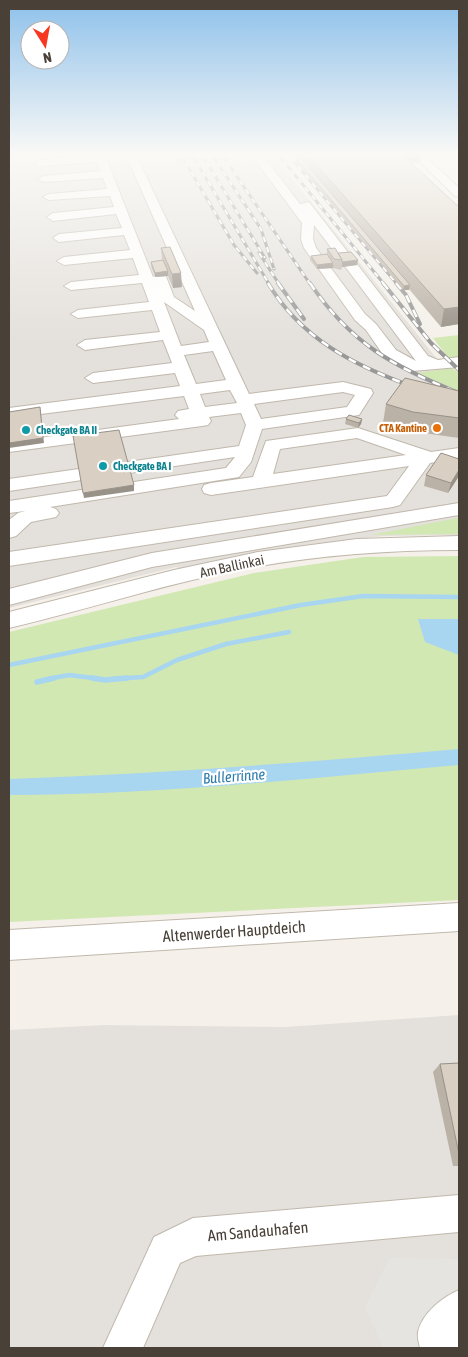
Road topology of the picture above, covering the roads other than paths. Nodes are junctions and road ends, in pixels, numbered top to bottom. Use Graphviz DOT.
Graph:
graph roads {
  1 [pos="69,216"];
  2 [pos="73,216"];
  3 [pos="80,216"];
  4 [pos="117,216"];
  5 [pos="303,216"];
  6 [pos="314,216"];
  7 [pos="150,218"];
  8 [pos="119,221"];
  9 [pos="167,236"];
  10 [pos="142,251"];
  11 [pos="64,258"];
  12 [pos="140,278"];
  13 [pos="358,281"];
  14 [pos="335,283"];
  15 [pos="158,305"];
  16 [pos="210,327"];
  17 [pos="170,335"];
  18 [pos="218,346"];
  19 [pos="176,351"];
  20 [pos="459,362"];
  21 [pos="431,366"];
  22 [pos="182,367"];
  23 [pos="236,384"];
  24 [pos="245,403"];
  25 [pos="198,409"];
  26 [pos="9,413"];
  27 [pos="9,419"];
  28 [pos="255,425"];
  29 [pos="9,427"];
  30 [pos="9,438"];
  31 [pos="9,447"];
  32 [pos="459,453"];
  33 [pos="244,456"];
  34 [pos="426,456"];
  35 [pos="9,460"];
  36 [pos="9,472"];
  37 [pos="261,482"];
  38 [pos="9,485"];
  39 [pos="9,497"];
  40 [pos="459,501"];
  41 [pos="9,507"];
  42 [pos="459,509"];
  43 [pos="9,531"];
  44 [pos="459,543"];
  45 [pos="9,559"];
  46 [pos="9,574"];
  47 [pos="9,596"];
  48 [pos="9,620"];
  49 [pos="459,917"];
  50 [pos="9,945"];
  51 [pos="459,1213"];
  52 [pos="459,1310"];
  53 [pos="123,1348"];
  54 [pos="440,1348"];
  1 -- 11 [label="street"];
  2 -- 11 [label="street"];
  3 -- 11 [label="street"];
  4 -- 8 [label="street"];
  5 -- 14 [label="street"];
  6 -- 13 [label="street"];
  7 -- 8 [label="street"];
  7 -- 9 [label="street"];
  8 -- 10 [label="street"];
  8 -- 11 [label="street"];
  8 -- 11 [label="street"];
  9 -- 10 [label="street"];
  9 -- 16 [label="street"];
  10 -- 11 [label="street"];
  10 -- 12 [label="street"];
  10 -- 16 [label="street"];
  11 -- 12 [label="street"];
  11 -- 15 [label="street"];
  11 -- 17 [label="street"];
  11 -- 22 [label="street"];
  12 -- 15 [label="street"];
  13 -- 14 [label="street"];
  13 -- 21 [label="street"];
  14 -- 21 [label="street"];
  15 -- 17 [label="street"];
  16 -- 18 [label="street"];
  17 -- 19 [label="street"];
  18 -- 19 [label="street"];
  18 -- 23 [label="street"];
  19 -- 22 [label="street"];
  20 -- 21 [label="street"];
  22 -- 25 [label="street"];
  23 -- 24 [label="street"];
  23 -- 25 [label="street"];
  24 -- 25 [label="street"];
  24 -- 28 [label="street"];
  24 -- 28 [label="street"];
  25 -- 26 [label="street"];
  25 -- 27 [label="street"];
  25 -- 29 [label="street"];
  25 -- 30 [label="street"];
  25 -- 31 [label="street"];
  25 -- 35 [label="street"];
  25 -- 36 [label="street"];
  28 -- 33 [label="street"];
  32 -- 34 [label="street"];
  33 -- 38 [label="street"];
  33 -- 39 [label="street"];
  33 -- 41 [label="street"];
  34 -- 37 [label="street"];
  34 -- 37 [label="street"];
  34 -- 45 [label="street"];
  37 -- 43 [label="street"];
  40 -- 46 [label="street"];
  42 -- 47 [label="street"];
  44 -- 48 [label="street, Am Ballinkai"];
  49 -- 50 [label="street, Altenwerder Hauptdeich"];
  51 -- 53 [label="street, Am Sandauhafen"];
  52 -- 54 [label="street"];
}
